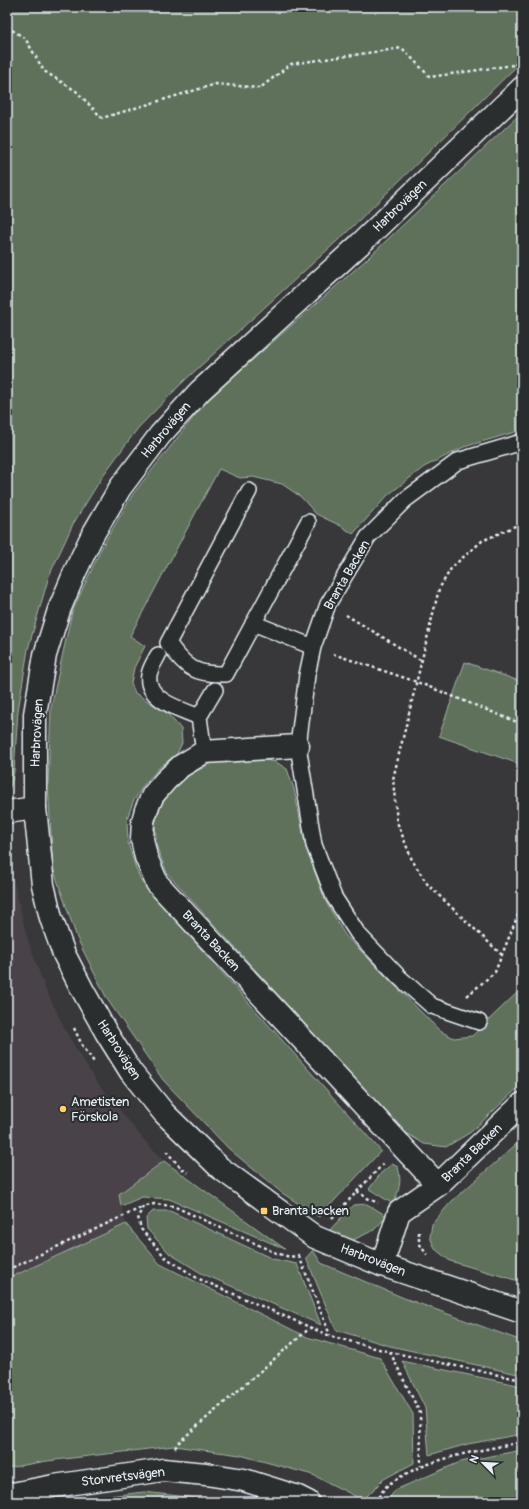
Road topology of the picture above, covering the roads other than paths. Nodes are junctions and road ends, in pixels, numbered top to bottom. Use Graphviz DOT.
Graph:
graph roads {
  1 [pos="522,88"];
  2 [pos="522,442"];
  3 [pos="249,491"];
  4 [pos="308,522"];
  5 [pos="253,624"];
  6 [pos="313,647"];
  7 [pos="158,655"];
  8 [pos="215,690"];
  9 [pos="199,717"];
  10 [pos="298,746"];
  11 [pos="204,752"];
  12 [pos="35,808"];
  13 [pos="7,812"];
  14 [pos="478,1022"];
  15 [pos="522,1104"];
  16 [pos="438,1185"];
  17 [pos="382,1265"];
  18 [pos="522,1312"];
  19 [pos="7,1495"];
  20 [pos="308,1502"];
  1 -- 12 [label="street, Harbrovägen"];
  2 -- 6 [label="lane, Branta Backen"];
  3 -- 5 [label="lane"];
  4 -- 5 [label="lane"];
  5 -- 6 [label="lane"];
  6 -- 10 [label="lane, Branta Backen"];
  7 -- 9 [label="lane"];
  8 -- 9 [label="lane"];
  9 -- 11 [label="lane"];
  10 -- 11 [label="street, Branta Backen"];
  10 -- 14 [label="lane, Branta Backen"];
  11 -- 16 [label="street, Branta Backen"];
  12 -- 13 [label="street"];
  12 -- 17 [label="street, Harbrovägen"];
  15 -- 16 [label="street, Branta Backen"];
  16 -- 17 [label="street, Branta Backen"];
  17 -- 18 [label="street, Harbrovägen"];
  19 -- 20 [label="street, Storvretsvägen"];
}
